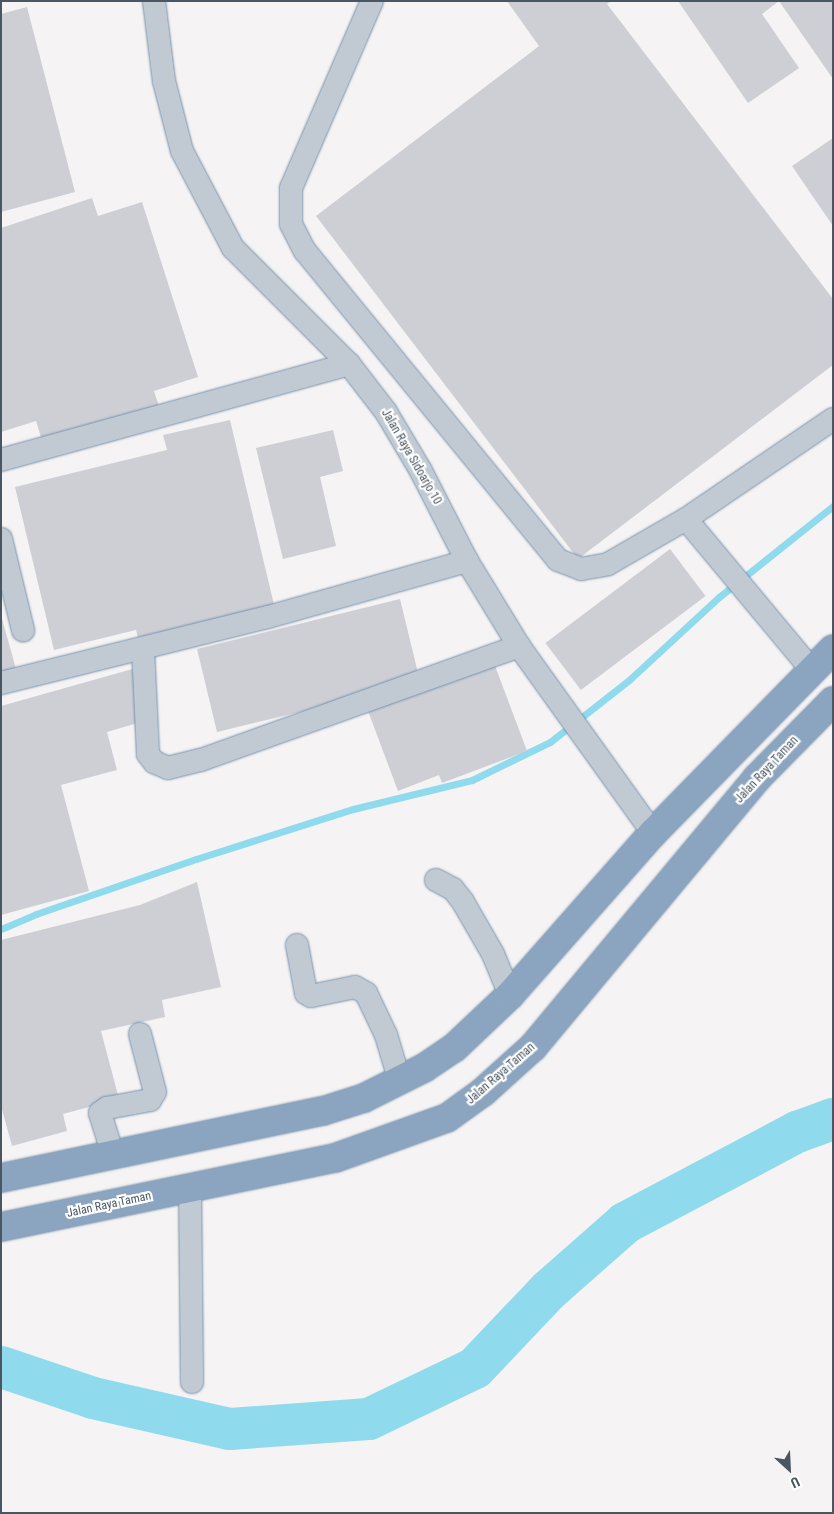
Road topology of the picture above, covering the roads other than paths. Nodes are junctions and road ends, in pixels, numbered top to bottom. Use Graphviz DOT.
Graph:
graph roads {
  1 [pos="154,1"];
  2 [pos="372,1"];
  3 [pos="349,364"];
  4 [pos="833,419"];
  5 [pos="1,460"];
  6 [pos="686,519"];
  7 [pos="1,539"];
  8 [pos="466,560"];
  9 [pos="23,630"];
  10 [pos="519,646"];
  11 [pos="143,648"];
  12 [pos="833,649"];
  13 [pos="811,669"];
  14 [pos="1,683"];
  15 [pos="833,701"];
  16 [pos="653,833"];
  17 [pos="436,880"];
  18 [pos="297,945"];
  19 [pos="510,995"];
  20 [pos="140,1034"];
  21 [pos="400,1082"];
  22 [pos="112,1155"];
  23 [pos="1,1178"];
  24 [pos="190,1188"];
  25 [pos="1,1227"];
  26 [pos="192,1382"];
  1 -- 3 [label="street, Jalan Raya Sidoarjo 10"];
  2 -- 6 [label="street"];
  3 -- 5 [label="street"];
  3 -- 8 [label="street, Jalan Raya Sidoarjo 10"];
  4 -- 6 [label="street"];
  6 -- 13 [label="street"];
  7 -- 9 [label="street"];
  8 -- 10 [label="street, Jalan Raya Sidoarjo 10"];
  8 -- 11 [label="street"];
  10 -- 11 [label="street"];
  10 -- 16 [label="street, Jalan Raya Sidoarjo 10"];
  11 -- 14 [label="street"];
  12 -- 13 [label="highway"];
  13 -- 16 [label="highway"];
  15 -- 24 [label="highway, Jalan Raya Taman"];
  16 -- 19 [label="highway"];
  17 -- 19 [label="street"];
  18 -- 21 [label="street"];
  19 -- 21 [label="highway"];
  20 -- 22 [label="street"];
  21 -- 22 [label="highway"];
  22 -- 23 [label="highway"];
  24 -- 25 [label="highway, Jalan Raya Taman"];
  24 -- 26 [label="street"];
}
